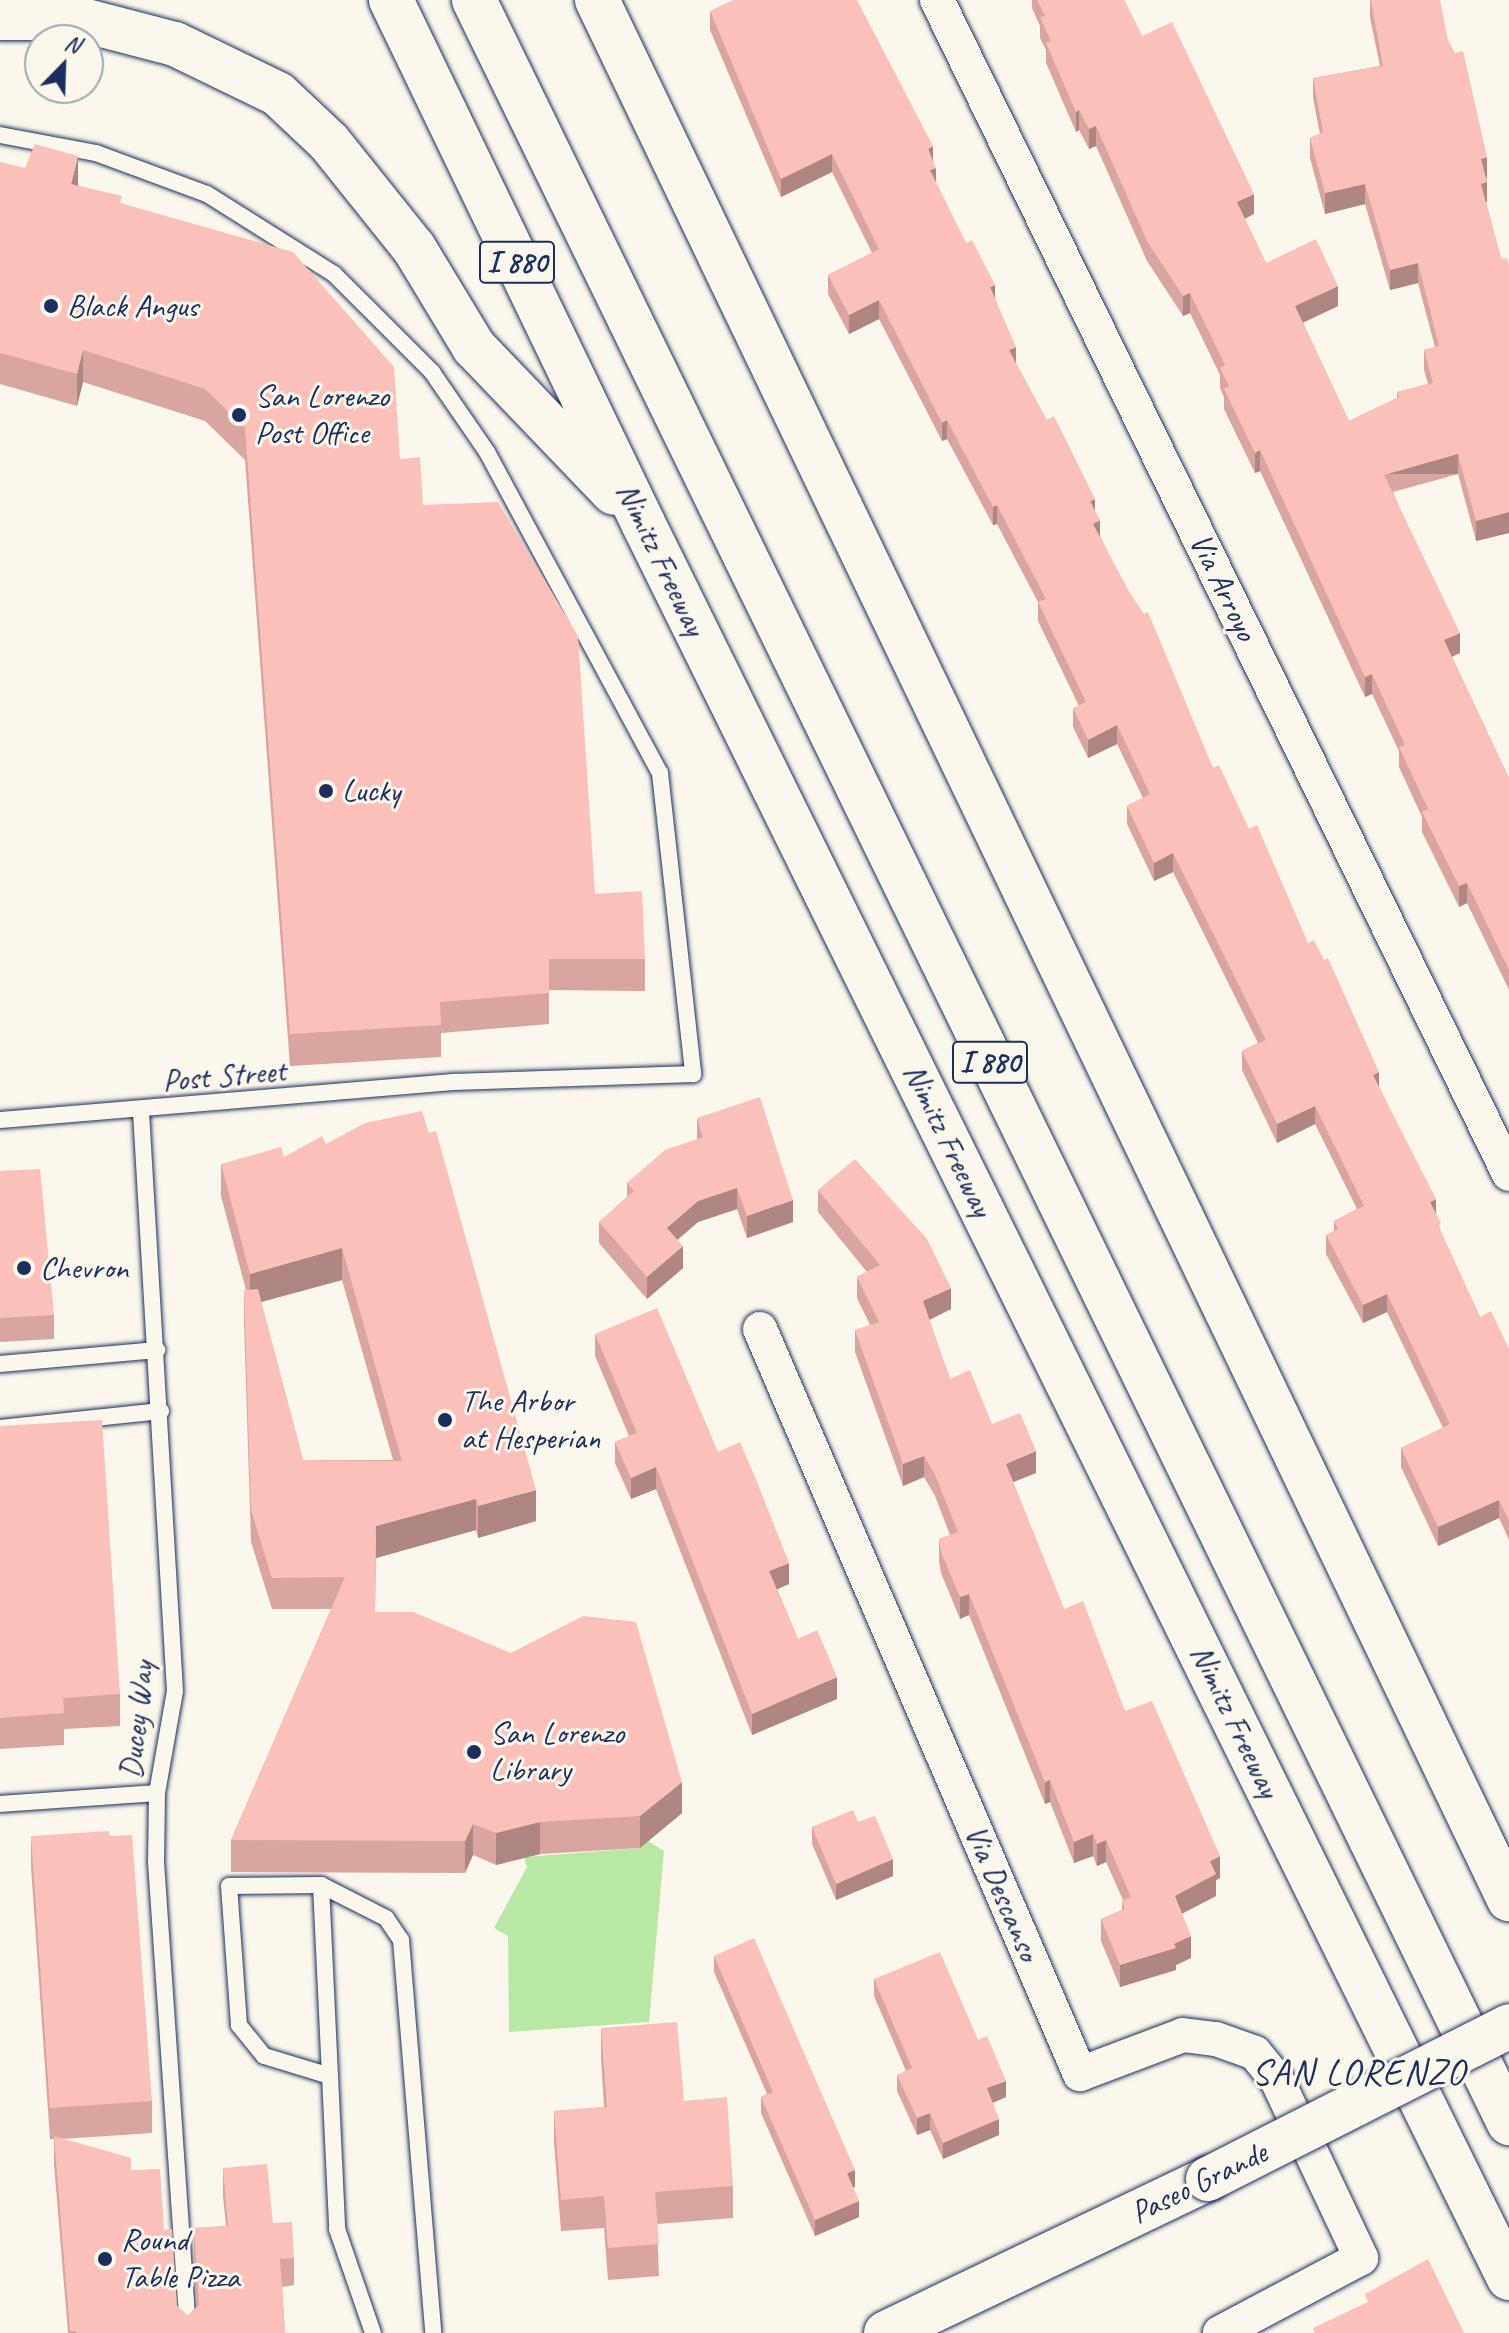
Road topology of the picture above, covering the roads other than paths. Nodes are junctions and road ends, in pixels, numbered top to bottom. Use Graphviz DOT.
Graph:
graph roads {
  1 [pos="391,0"];
  2 [pos="474,0"];
  3 [pos="597,0"];
  4 [pos="937,0"];
  5 [pos="0,18"];
  6 [pos="0,135"];
  7 [pos="643,523"];
  8 [pos="141,1112"];
  9 [pos="0,1120"];
  10 [pos="1509,1174"];
  11 [pos="760,1329"];
  12 [pos="157,1350"];
  13 [pos="0,1364"];
  14 [pos="161,1411"];
  15 [pos="0,1428"];
  16 [pos="157,1793"];
  17 [pos="0,1804"];
  18 [pos="321,1885"];
  19 [pos="1509,1899"];
  20 [pos="1509,2026"];
  21 [pos="330,2076"];
  22 [pos="1509,2123"];
  23 [pos="1509,2278"];
  24 [pos="188,2333"];
  25 [pos="373,2333"];
  26 [pos="433,2333"];
  27 [pos="886,2333"];
  28 [pos="1220,2333"];
  1 -- 7 [label="main road, Nimitz Freeway / I 880"];
  2 -- 22 [label="main road, I 880"];
  3 -- 19 [label="main road"];
  4 -- 10 [label="street, Via Arroyo"];
  5 -- 7 [label="main road"];
  6 -- 8 [label="lane, Post Street"];
  7 -- 23 [label="main road, Nimitz Freeway / I 880"];
  8 -- 9 [label="lane, Post Street"];
  8 -- 12 [label="lane, Ducey Way"];
  11 -- 28 [label="street, Via Descanso"];
  12 -- 13 [label="lane"];
  12 -- 14 [label="lane, Ducey Way"];
  14 -- 15 [label="lane"];
  14 -- 16 [label="lane, Ducey Way"];
  16 -- 17 [label="lane"];
  16 -- 24 [label="lane, Ducey Way"];
  18 -- 21 [label="lane"];
  18 -- 21 [label="lane"];
  18 -- 26 [label="lane"];
  20 -- 27 [label="main road, Paseo Grande, bridge"];
  21 -- 25 [label="lane"];
}
